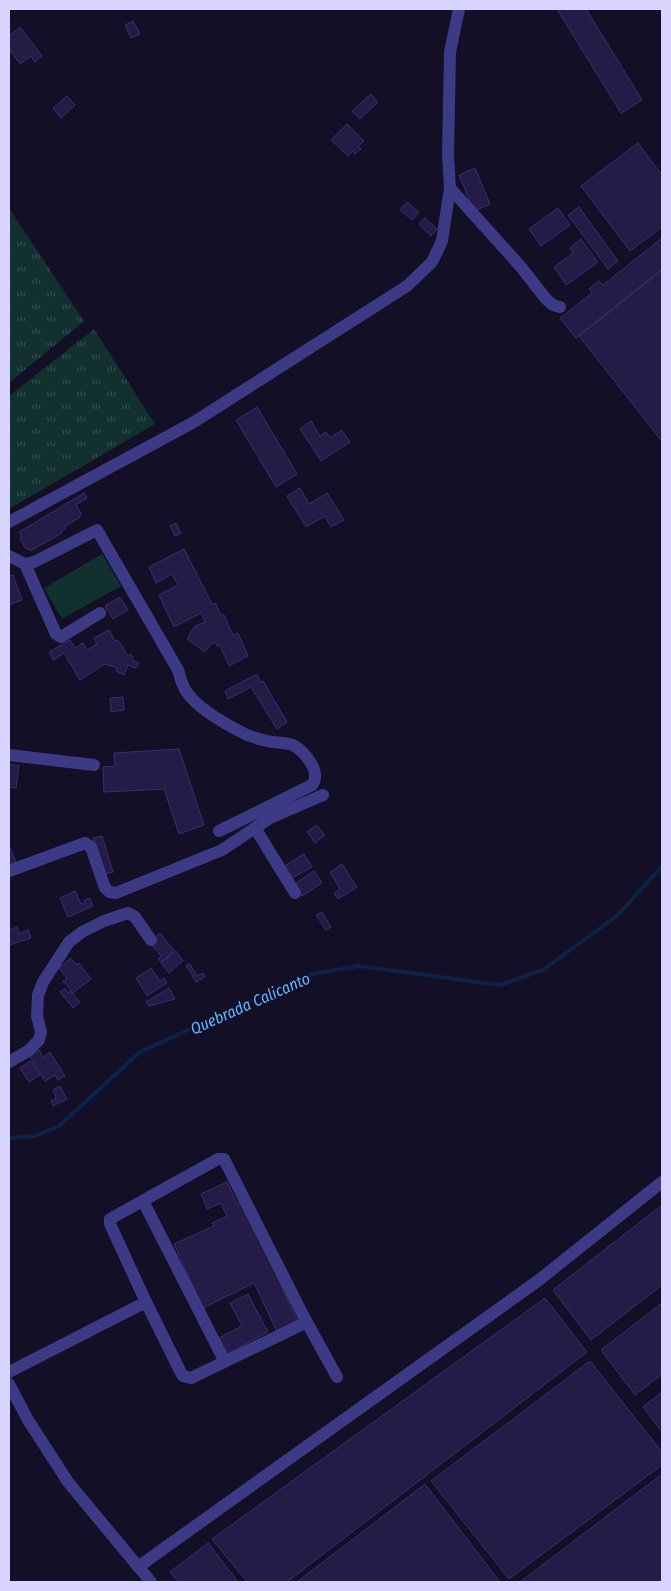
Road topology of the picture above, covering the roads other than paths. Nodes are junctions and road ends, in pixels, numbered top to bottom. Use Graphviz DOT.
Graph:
graph roads {
  1 [pos="459,9"];
  2 [pos="450,188"];
  3 [pos="560,307"];
  4 [pos="9,522"];
  5 [pos="9,556"];
  6 [pos="25,564"];
  7 [pos="100,613"];
  8 [pos="9,755"];
  9 [pos="94,765"];
  10 [pos="323,795"];
  11 [pos="255,828"];
  12 [pos="219,831"];
  13 [pos="9,871"];
  14 [pos="295,893"];
  15 [pos="151,940"];
  16 [pos="9,1062"];
  17 [pos="662,1182"];
  18 [pos="144,1201"];
  19 [pos="146,1302"];
  20 [pos="307,1322"];
  21 [pos="225,1362"];
  22 [pos="9,1372"];
  23 [pos="337,1377"];
  24 [pos="9,1384"];
  25 [pos="138,1567"];
  26 [pos="151,1582"];
  1 -- 2 [label="street"];
  2 -- 3 [label="street"];
  2 -- 4 [label="street"];
  5 -- 6 [label="street"];
  6 -- 7 [label="street"];
  6 -- 12 [label="street"];
  8 -- 9 [label="street"];
  10 -- 11 [label="street"];
  11 -- 13 [label="street"];
  11 -- 14 [label="street"];
  15 -- 16 [label="street"];
  17 -- 25 [label="street"];
  18 -- 19 [label="street"];
  18 -- 20 [label="street"];
  18 -- 21 [label="street"];
  19 -- 21 [label="street"];
  19 -- 22 [label="street"];
  20 -- 21 [label="street"];
  20 -- 23 [label="street"];
  24 -- 25 [label="street"];
  25 -- 26 [label="street"];
}
